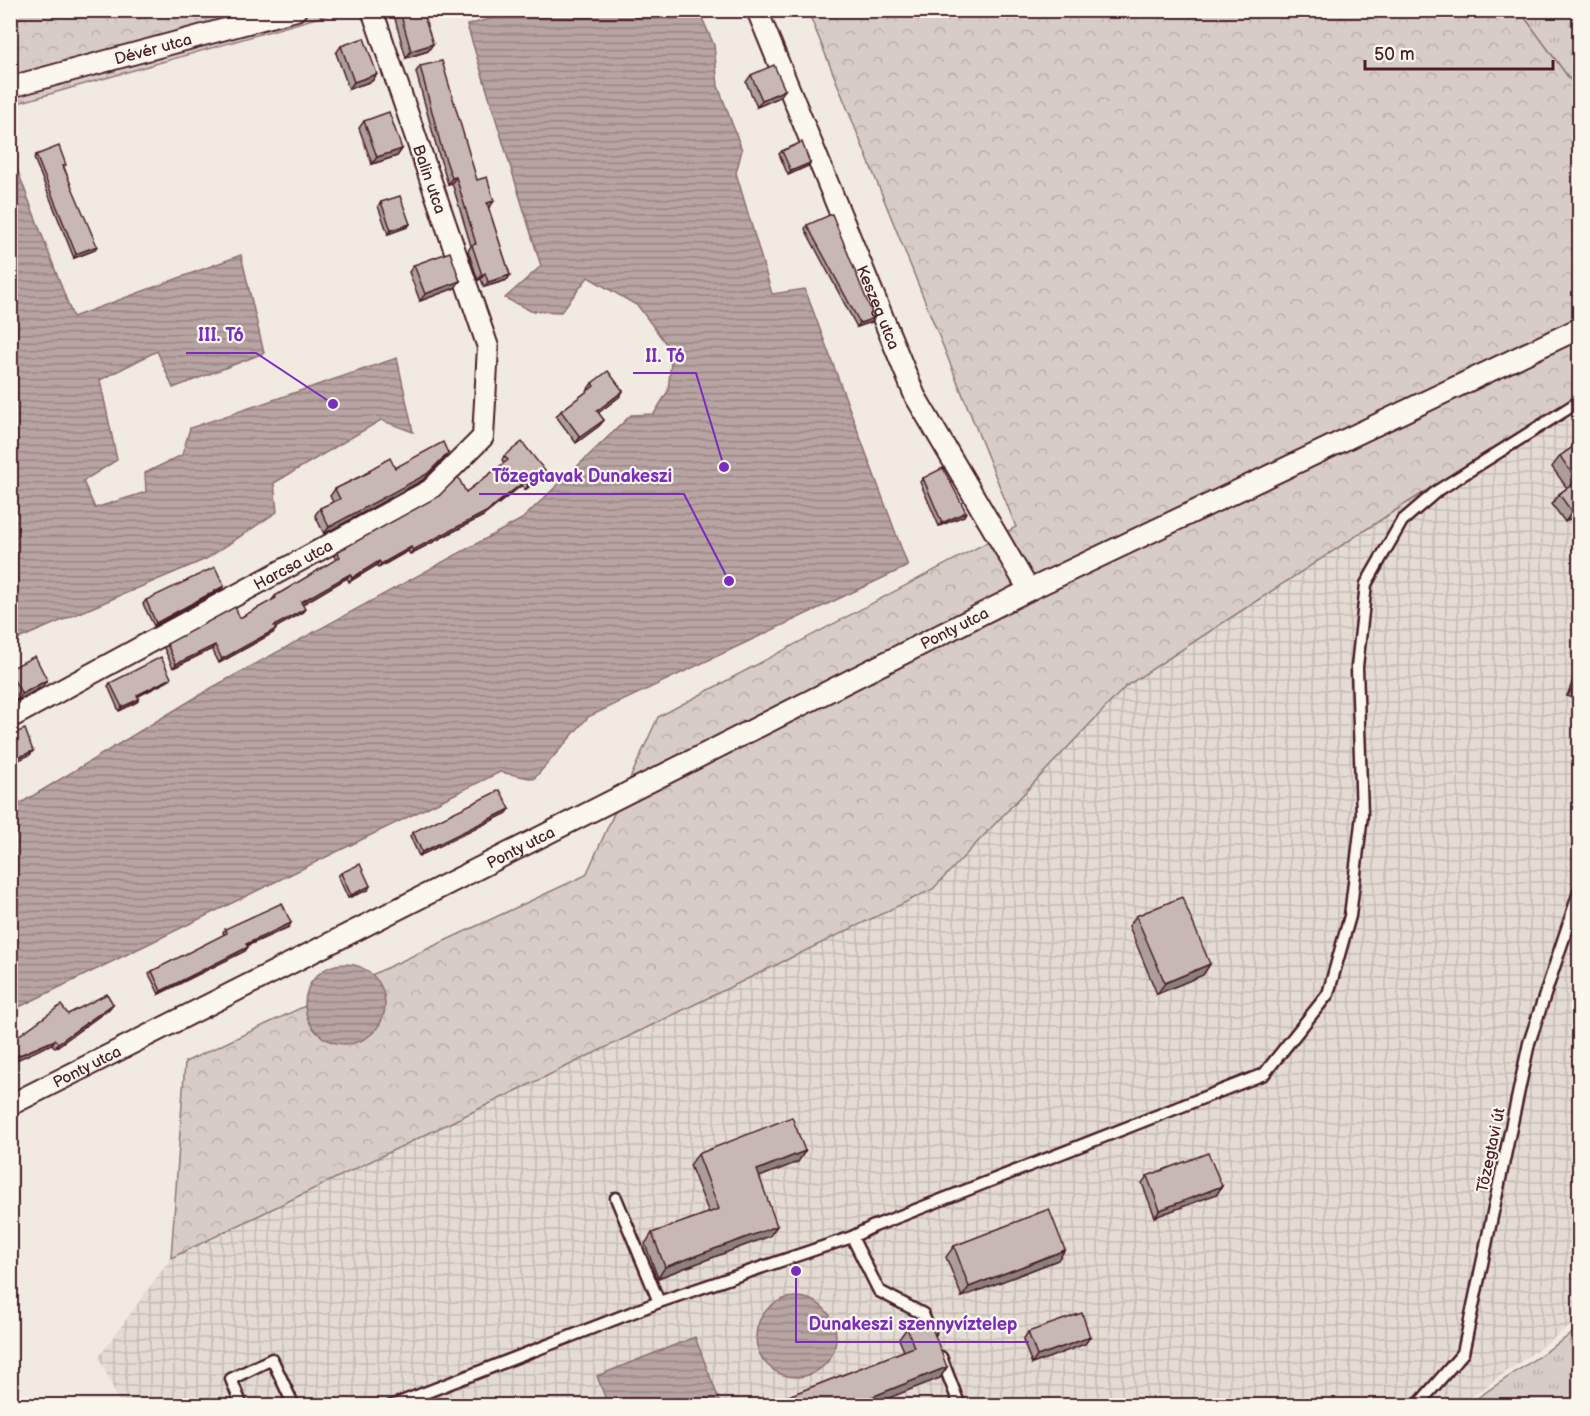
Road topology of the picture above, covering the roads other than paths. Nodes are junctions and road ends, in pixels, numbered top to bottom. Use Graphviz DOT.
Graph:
graph roads {
  1 [pos="296,10"];
  2 [pos="372,10"];
  3 [pos="757,10"];
  4 [pos="10,87"];
  5 [pos="1580,328"];
  6 [pos="488,347"];
  7 [pos="1580,401"];
  8 [pos="1029,590"];
  9 [pos="10,718"];
  10 [pos="1580,889"];
  11 [pos="10,1105"];
  12 [pos="616,1198"];
  13 [pos="852,1237"];
  14 [pos="659,1302"];
  15 [pos="242,1406"];
  16 [pos="294,1406"];
  17 [pos="391,1406"];
  18 [pos="960,1406"];
  19 [pos="1417,1406"];
  1 -- 4 [label="street, Dévér utca"];
  2 -- 6 [label="street, Balin utca"];
  3 -- 8 [label="street, Keszeg utca"];
  5 -- 8 [label="street, Ponty utca"];
  6 -- 9 [label="street, Harcsa utca"];
  7 -- 13 [label="lane"];
  8 -- 11 [label="street, Ponty utca"];
  10 -- 19 [label="lane, Tőzegtavi út"];
  12 -- 14 [label="lane"];
  13 -- 14 [label="lane"];
  13 -- 18 [label="lane"];
  14 -- 17 [label="lane"];
  15 -- 16 [label="lane"];
}
